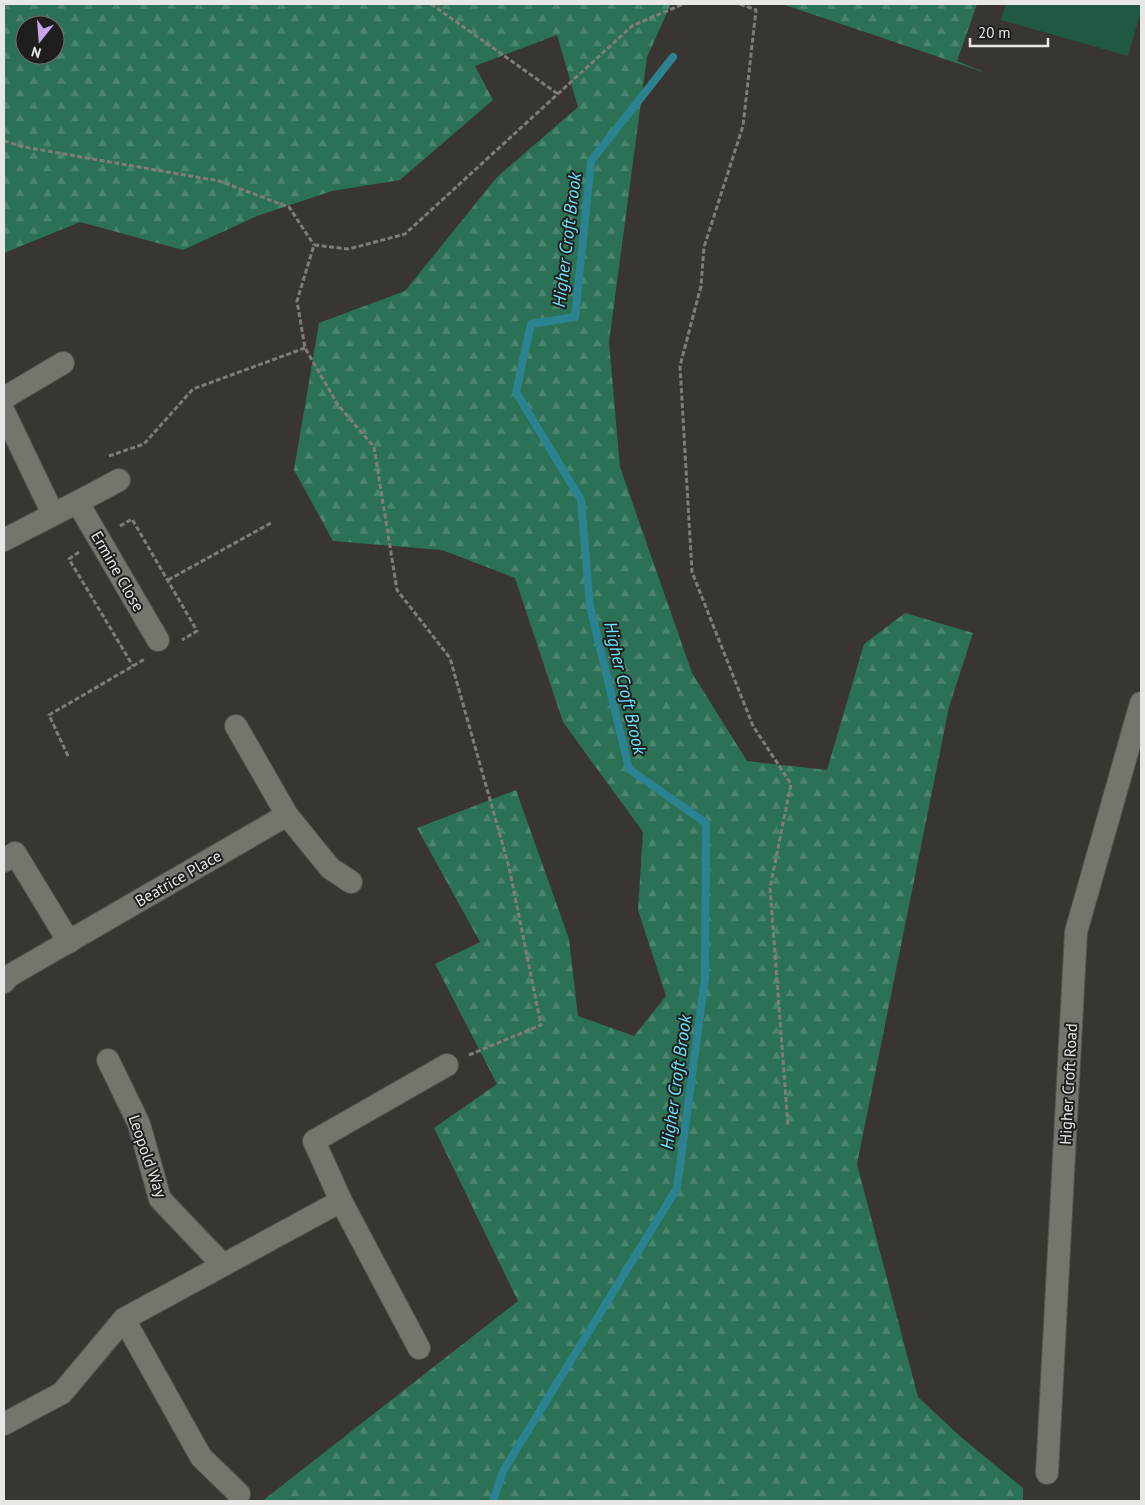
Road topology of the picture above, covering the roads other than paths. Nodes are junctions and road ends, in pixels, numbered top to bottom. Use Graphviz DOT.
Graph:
graph roads {
  1 [pos="63,363"];
  2 [pos="4,398"];
  3 [pos="4,412"];
  4 [pos="119,480"];
  5 [pos="78,503"];
  6 [pos="53,514"];
  7 [pos="4,540"];
  8 [pos="158,640"];
  9 [pos="1141,704"];
  10 [pos="236,726"];
  11 [pos="287,814"];
  12 [pos="4,861"];
  13 [pos="351,882"];
  14 [pos="69,942"];
  15 [pos="4,982"];
  16 [pos="108,1060"];
  17 [pos="447,1065"];
  18 [pos="341,1201"];
  19 [pos="223,1265"];
  20 [pos="124,1319"];
  21 [pos="419,1348"];
  22 [pos="4,1424"];
  23 [pos="1046,1473"];
  24 [pos="239,1494"];
  1 -- 2 [label="street"];
  3 -- 6 [label="street"];
  4 -- 5 [label="street"];
  5 -- 6 [label="street"];
  5 -- 8 [label="street, Ermine Close"];
  6 -- 7 [label="street"];
  9 -- 23 [label="street, Higher Croft Road"];
  10 -- 11 [label="street"];
  11 -- 13 [label="street"];
  11 -- 14 [label="street, Beatrice Place"];
  12 -- 14 [label="street"];
  14 -- 15 [label="street, Beatrice Place"];
  16 -- 19 [label="street, Leopold Way"];
  17 -- 18 [label="street"];
  18 -- 19 [label="street"];
  18 -- 21 [label="street"];
  19 -- 20 [label="street"];
  20 -- 22 [label="street"];
  20 -- 24 [label="street"];
}
